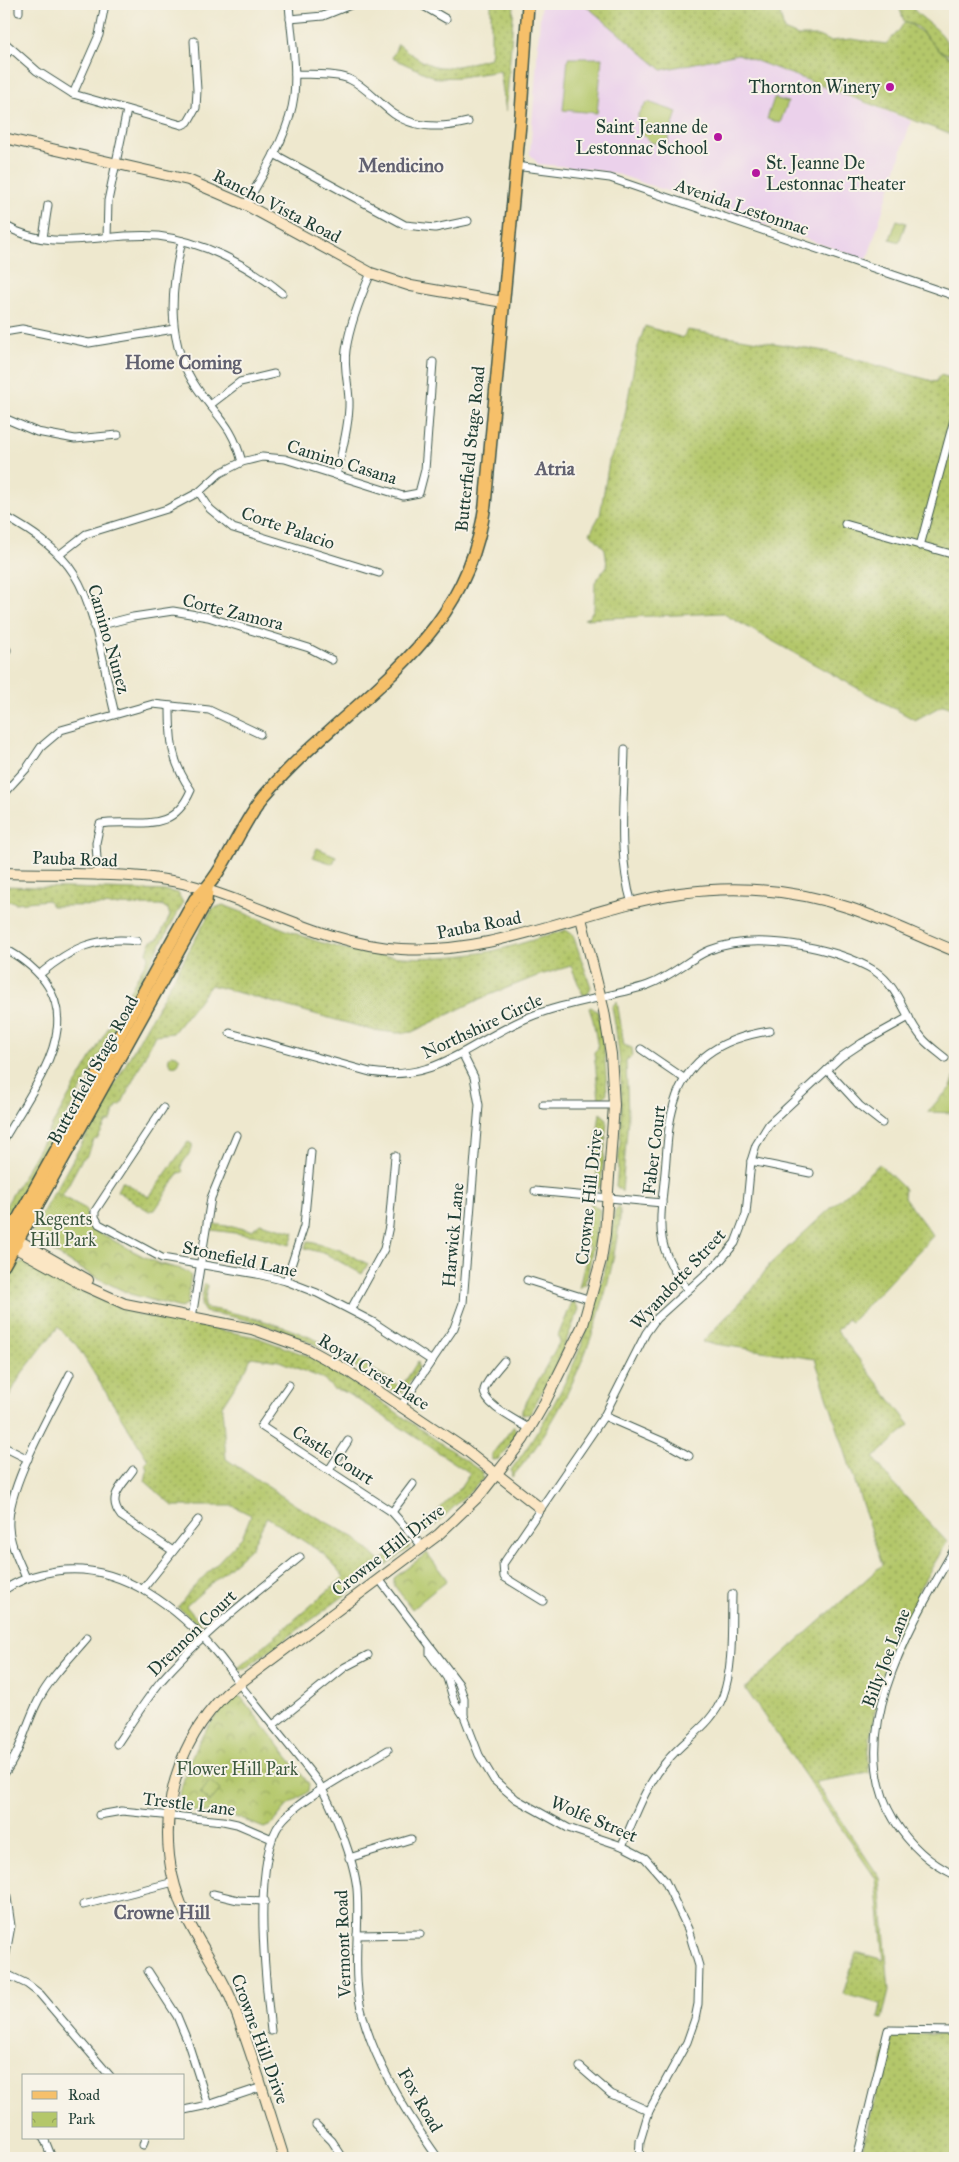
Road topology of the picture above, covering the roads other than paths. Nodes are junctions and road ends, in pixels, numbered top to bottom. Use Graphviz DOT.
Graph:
graph roads {
  1 [pos="105,4"];
  2 [pos="288,4"];
  3 [pos="353,4"];
  4 [pos="420,4"];
  5 [pos="528,4"];
  6 [pos="290,19"];
  7 [pos="446,19"];
  8 [pos="194,41"];
  9 [pos="4,42"];
  10 [pos="11,49"];
  11 [pos="4,57"];
  12 [pos="295,74"];
  13 [pos="73,94"];
  14 [pos="127,110"];
  15 [pos="468,122"];
  16 [pos="4,138"];
  17 [pos="274,154"];
  18 [pos="114,163"];
  19 [pos="515,166"];
  20 [pos="48,205"];
  21 [pos="246,205"];
  22 [pos="468,221"];
  23 [pos="4,225"];
  24 [pos="43,238"];
  25 [pos="107,238"];
  26 [pos="182,241"];
  27 [pos="371,273"];
  28 [pos="282,293"];
  29 [pos="955,296"];
  30 [pos="503,302"];
  31 [pos="174,329"];
  32 [pos="4,332"];
  33 [pos="433,362"];
  34 [pos="274,374"];
  35 [pos="210,405"];
  36 [pos="955,416"];
  37 [pos="4,418"];
  38 [pos="118,435"];
  39 [pos="242,462"];
  40 [pos="336,475"];
  41 [pos="199,492"];
  42 [pos="4,516"];
  43 [pos="845,524"];
  44 [pos="920,546"];
  45 [pos="59,554"];
  46 [pos="955,555"];
  47 [pos="379,573"];
  48 [pos="94,627"];
  49 [pos="332,660"];
  50 [pos="170,706"];
  51 [pos="115,714"];
  52 [pos="260,734"];
  53 [pos="625,748"];
  54 [pos="4,793"];
  55 [pos="4,873"];
  56 [pos="98,876"];
  57 [pos="206,890"];
  58 [pos="632,904"];
  59 [pos="581,918"];
  60 [pos="137,941"];
  61 [pos="4,948"];
  62 [pos="955,951"];
  63 [pos="40,974"];
  64 [pos="601,997"];
  65 [pos="910,1017"];
  66 [pos="770,1031"];
  67 [pos="230,1033"];
  68 [pos="641,1049"];
  69 [pos="462,1053"];
  70 [pos="946,1058"];
  71 [pos="826,1070"];
  72 [pos="685,1079"];
  73 [pos="543,1105"];
  74 [pos="614,1105"];
  75 [pos="163,1108"];
  76 [pos="882,1123"];
  77 [pos="238,1135"];
  78 [pos="4,1139"];
  79 [pos="311,1152"];
  80 [pos="395,1156"];
  81 [pos="751,1161"];
  82 [pos="810,1173"];
  83 [pos="535,1191"];
  84 [pos="609,1198"];
  85 [pos="662,1203"];
  86 [pos="9,1241"];
  87 [pos="199,1264"];
  88 [pos="4,1265"];
  89 [pos="527,1280"];
  90 [pos="286,1281"];
  91 [pos="688,1290"];
  92 [pos="591,1300"];
  93 [pos="351,1309"];
  94 [pos="192,1318"];
  95 [pos="432,1361"];
  96 [pos="504,1361"];
  97 [pos="70,1374"];
  98 [pos="289,1385"];
  99 [pos="401,1406"];
  100 [pos="604,1416"];
  101 [pos="530,1429"];
  102 [pos="348,1441"];
  103 [pos="4,1447"];
  104 [pos="689,1456"];
  105 [pos="28,1459"];
  106 [pos="133,1470"];
  107 [pos="329,1470"];
  108 [pos="498,1475"];
  109 [pos="413,1484"];
  110 [pos="540,1508"];
  111 [pos="392,1512"];
  112 [pos="198,1520"];
  113 [pos="422,1546"];
  114 [pos="955,1548"];
  115 [pos="173,1551"];
  116 [pos="300,1557"];
  117 [pos="26,1578"];
  118 [pos="379,1579"];
  119 [pos="143,1589"];
  120 [pos="4,1590"];
  121 [pos="732,1594"];
  122 [pos="543,1601"];
  123 [pos="87,1638"];
  124 [pos="204,1640"];
  125 [pos="368,1655"];
  126 [pos="239,1683"];
  127 [pos="273,1725"];
  128 [pos="117,1744"];
  129 [pos="388,1750"];
  130 [pos="4,1774"];
  131 [pos="323,1790"];
  132 [pos="100,1815"];
  133 [pos="169,1817"];
  134 [pos="272,1839"];
  135 [pos="411,1840"];
  136 [pos="622,1846"];
  137 [pos="349,1858"];
  138 [pos="955,1875"];
  139 [pos="4,1876"];
  140 [pos="174,1882"];
  141 [pos="213,1894"];
  142 [pos="265,1901"];
  143 [pos="83,1905"];
  144 [pos="420,1934"];
  145 [pos="357,1935"];
  146 [pos="4,1964"];
  147 [pos="148,1972"];
  148 [pos="4,1973"];
  149 [pos="271,2031"];
  150 [pos="955,2031"];
  151 [pos="379,2056"];
  152 [pos="580,2067"];
  153 [pos="108,2074"];
  154 [pos="262,2087"];
  155 [pos="208,2105"];
  156 [pos="185,2110"];
  157 [pos="649,2111"];
  158 [pos="316,2125"];
  159 [pos="45,2140"];
  160 [pos="52,2158"];
  161 [pos="284,2158"];
  162 [pos="343,2158"];
  163 [pos="438,2158"];
  164 [pos="639,2158"];
  165 [pos="857,2158"];
  1 -- 13 [label="street"];
  2 -- 6 [label="street"];
  3 -- 6 [label="street"];
  4 -- 7 [label="street"];
  5 -- 19 [label="main road, Butterfield Stage Road"];
  6 -- 12 [label="street"];
  8 -- 14 [label="street"];
  9 -- 10 [label="street"];
  10 -- 11 [label="street"];
  10 -- 13 [label="street"];
  12 -- 15 [label="street"];
  12 -- 17 [label="street"];
  13 -- 14 [label="street"];
  14 -- 18 [label="street"];
  16 -- 18 [label="street, Rancho Vista Road"];
  17 -- 21 [label="street"];
  17 -- 22 [label="street"];
  18 -- 21 [label="street, Rancho Vista Road"];
  18 -- 25 [label="street"];
  19 -- 29 [label="street, Avenida Lestonnac"];
  19 -- 30 [label="main road, Butterfield Stage Road"];
  20 -- 24 [label="street"];
  21 -- 27 [label="street, Rancho Vista Road"];
  23 -- 24 [label="street"];
  24 -- 25 [label="street"];
  25 -- 26 [label="street"];
  26 -- 28 [label="street"];
  26 -- 31 [label="street"];
  27 -- 30 [label="street, Rancho Vista Road"];
  27 -- 40 [label="street"];
  30 -- 57 [label="main road, Butterfield Stage Road"];
  31 -- 32 [label="street"];
  31 -- 35 [label="street"];
  33 -- 40 [label="street, Camino Casana"];
  34 -- 35 [label="street"];
  35 -- 39 [label="street"];
  36 -- 44 [label="street"];
  37 -- 38 [label="street"];
  39 -- 40 [label="street, Camino Casana"];
  39 -- 41 [label="street, Camino Casana"];
  41 -- 45 [label="street, Camino Casana"];
  41 -- 47 [label="street, Corte Palacio"];
  42 -- 45 [label="street, Camino Nunez"];
  43 -- 44 [label="street"];
  44 -- 46 [label="street"];
  45 -- 48 [label="street, Camino Nunez"];
  48 -- 49 [label="street, Corte Zamora"];
  48 -- 51 [label="street, Camino Nunez"];
  50 -- 51 [label="street"];
  50 -- 52 [label="street"];
  50 -- 56 [label="street"];
  51 -- 54 [label="street"];
  53 -- 58 [label="street"];
  55 -- 56 [label="street, Pauba Road"];
  56 -- 57 [label="street, Pauba Road"];
  57 -- 59 [label="street, Pauba Road"];
  57 -- 86 [label="main road, Butterfield Stage Road"];
  58 -- 59 [label="street, Pauba Road"];
  58 -- 62 [label="street, Pauba Road"];
  59 -- 64 [label="street, Crowne Hill Drive"];
  60 -- 63 [label="street"];
  61 -- 63 [label="street"];
  63 -- 78 [label="street"];
  64 -- 65 [label="street, Northshire Circle"];
  64 -- 69 [label="street, Northshire Circle"];
  64 -- 74 [label="street, Crowne Hill Drive"];
  65 -- 70 [label="street, Northshire Circle"];
  65 -- 71 [label="street, Wyandotte Street"];
  66 -- 72 [label="street, Faber Court"];
  67 -- 69 [label="street, Northshire Circle"];
  68 -- 72 [label="street"];
  69 -- 95 [label="street, Harwick Lane"];
  71 -- 76 [label="street"];
  71 -- 81 [label="street, Wyandotte Street"];
  72 -- 85 [label="street, Faber Court"];
  73 -- 74 [label="street"];
  74 -- 84 [label="street, Crowne Hill Drive"];
  75 -- 87 [label="street, Stonefield Lane"];
  77 -- 87 [label="street"];
  79 -- 90 [label="street"];
  80 -- 93 [label="street"];
  81 -- 82 [label="street"];
  81 -- 91 [label="street, Wyandotte Street"];
  83 -- 84 [label="street"];
  84 -- 85 [label="street"];
  84 -- 92 [label="street, Crowne Hill Drive"];
  85 -- 91 [label="street, Faber Court"];
  86 -- 88 [label="main road, Butterfield Stage Road"];
  86 -- 94 [label="street, Royal Crest Place"];
  87 -- 90 [label="street, Stonefield Lane"];
  87 -- 94 [label="street"];
  89 -- 92 [label="street"];
  90 -- 93 [label="street, Stonefield Lane"];
  91 -- 100 [label="street, Wyandotte Street"];
  92 -- 101 [label="street, Crowne Hill Drive"];
  93 -- 95 [label="street, Stonefield Lane"];
  94 -- 99 [label="street, Royal Crest Place"];
  95 -- 99 [label="street, Harwick Lane"];
  96 -- 101 [label="street"];
  97 -- 105 [label="street"];
  98 -- 107 [label="street, Castle Court"];
  99 -- 108 [label="street, Royal Crest Place"];
  100 -- 104 [label="street"];
  100 -- 110 [label="street, Wyandotte Street"];
  101 -- 108 [label="street, Crowne Hill Drive"];
  102 -- 107 [label="street"];
  103 -- 105 [label="street"];
  105 -- 117 [label="street"];
  106 -- 115 [label="street"];
  107 -- 111 [label="street, Castle Court"];
  108 -- 110 [label="street, Royal Crest Place"];
  108 -- 113 [label="street, Crowne Hill Drive"];
  109 -- 111 [label="street"];
  110 -- 122 [label="street, Wyandotte Street"];
  111 -- 113 [label="street, Castle Court"];
  112 -- 115 [label="street"];
  113 -- 118 [label="street, Crowne Hill Drive"];
  114 -- 138 [label="street, Billy Joe Lane"];
  115 -- 119 [label="street"];
  116 -- 124 [label="street, Drennon Court"];
  117 -- 119 [label="street, Vermont Road"];
  117 -- 120 [label="street, Vermont Road"];
  118 -- 126 [label="street, Crowne Hill Drive"];
  118 -- 136 [label="street, Wolfe Street"];
  119 -- 124 [label="street, Vermont Road"];
  121 -- 136 [label="street"];
  123 -- 130 [label="street"];
  124 -- 126 [label="street, Vermont Road"];
  124 -- 128 [label="street, Drennon Court"];
  125 -- 127 [label="street"];
  126 -- 127 [label="street, Vermont Road"];
  126 -- 133 [label="street, Crowne Hill Drive"];
  127 -- 131 [label="street, Vermont Road"];
  129 -- 131 [label="street"];
  131 -- 134 [label="street"];
  131 -- 137 [label="street, Vermont Road"];
  132 -- 133 [label="street, Trestle Lane"];
  133 -- 134 [label="street, Trestle Lane"];
  133 -- 140 [label="street, Crowne Hill Drive"];
  134 -- 142 [label="street"];
  135 -- 137 [label="street"];
  136 -- 157 [label="street, Wolfe Street"];
  137 -- 145 [label="street, Vermont Road"];
  139 -- 146 [label="street"];
  140 -- 143 [label="street"];
  140 -- 154 [label="street, Crowne Hill Drive"];
  141 -- 142 [label="street"];
  142 -- 149 [label="street"];
  144 -- 145 [label="street"];
  145 -- 151 [label="street, Vermont Road"];
  147 -- 155 [label="street"];
  148 -- 153 [label="street"];
  150 -- 165 [label="street"];
  151 -- 163 [label="street, Fox Road"];
  152 -- 157 [label="street"];
  154 -- 155 [label="street"];
  154 -- 161 [label="street, Crowne Hill Drive"];
  155 -- 156 [label="street"];
  157 -- 164 [label="street, Wolfe Street"];
  158 -- 162 [label="street"];
  159 -- 160 [label="street"];
}
